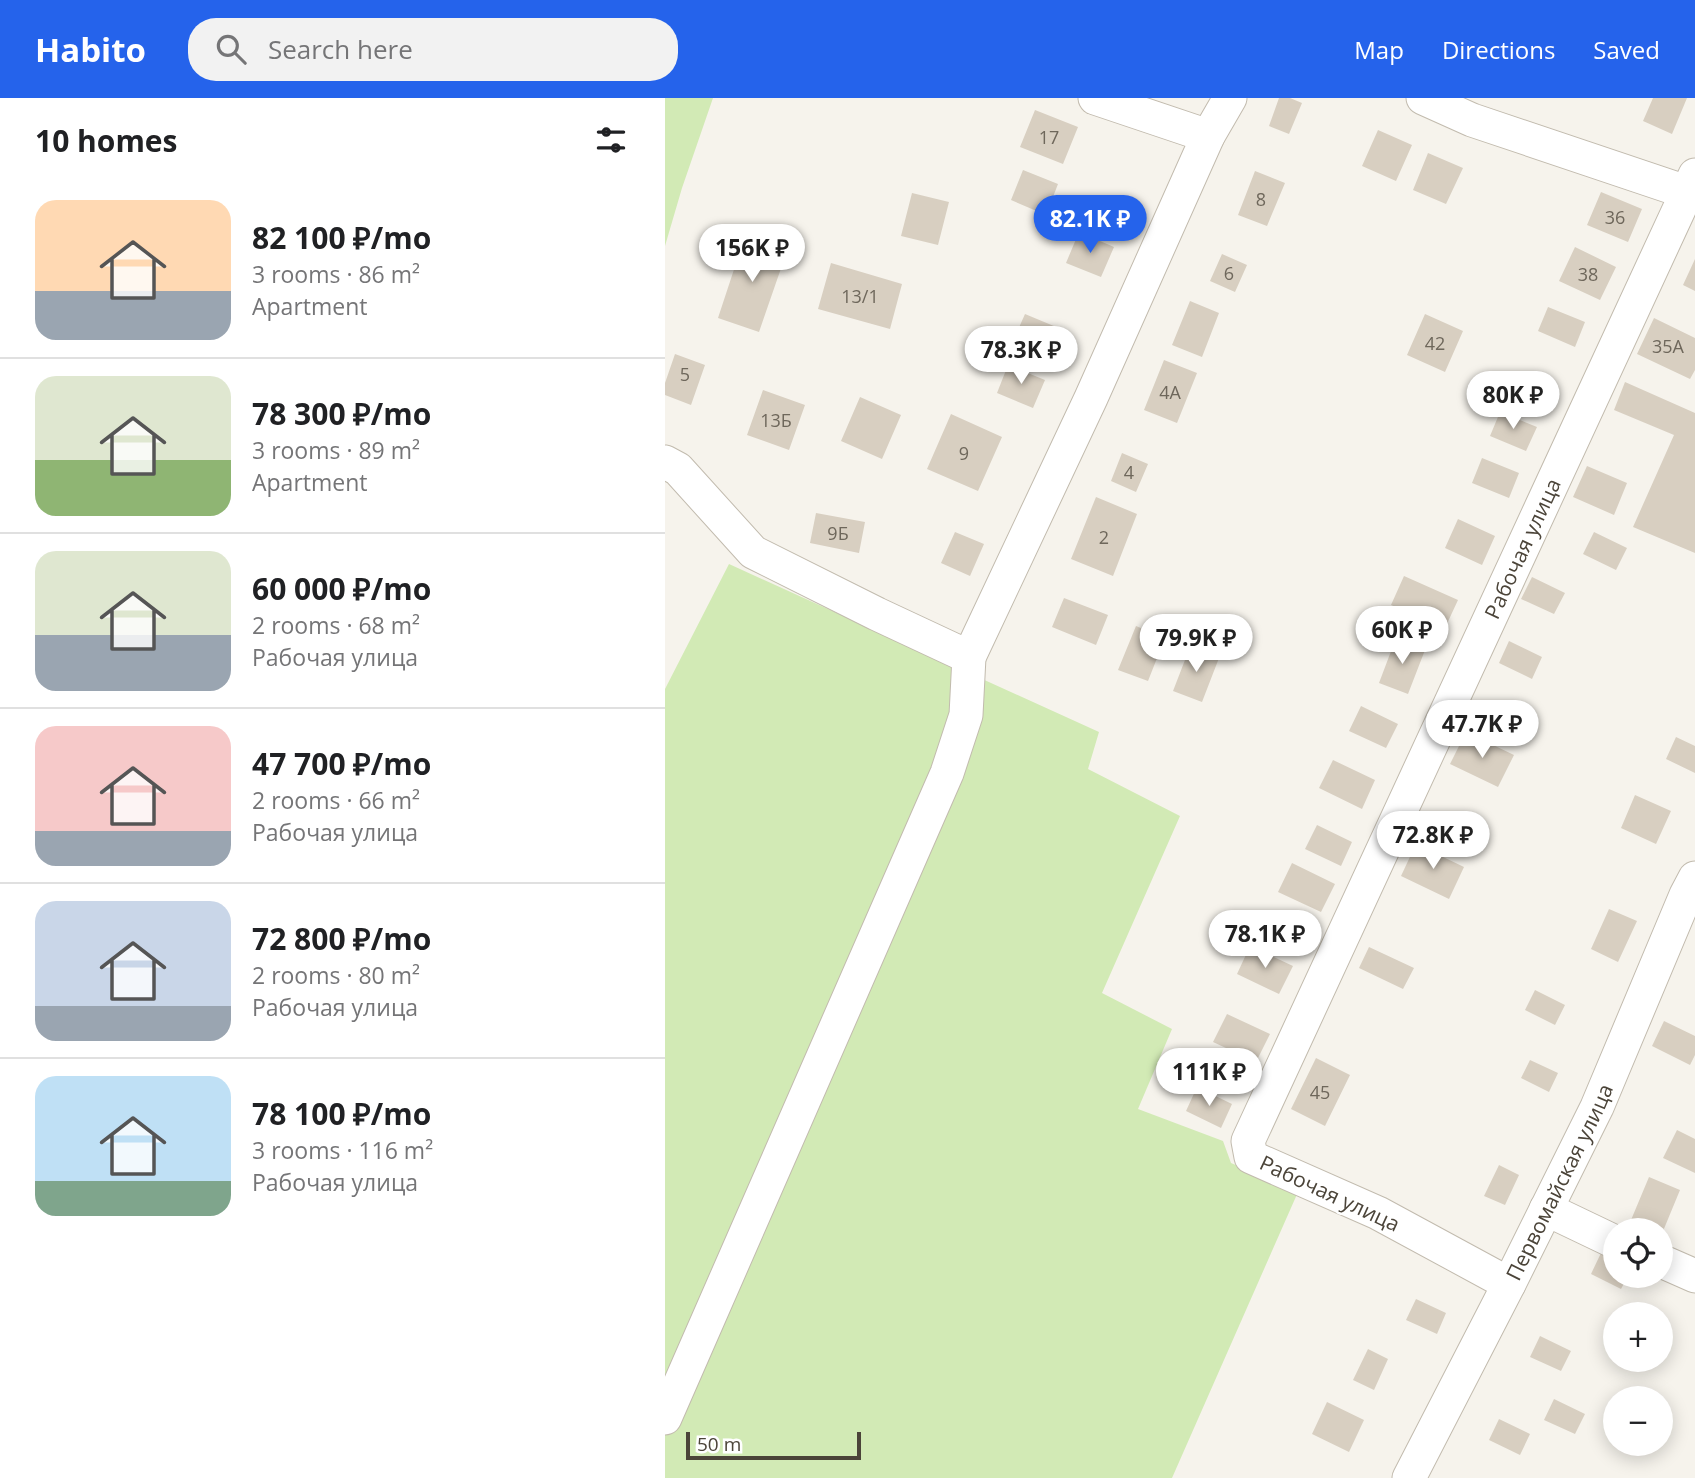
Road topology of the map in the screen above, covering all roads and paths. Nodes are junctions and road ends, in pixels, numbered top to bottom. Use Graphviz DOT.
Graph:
graph roads {
  1 [pos="1095,98"];
  2 [pos="1230,98"];
  3 [pos="1423,98"];
  4 [pos="1208,136"];
  5 [pos="1693,187"];
  6 [pos="665,462"];
  7 [pos="969,657"];
  8 [pos="1692,891"];
  9 [pos="1546,1209"];
  10 [pos="1603,1236"];
  11 [pos="1673,1266"];
  12 [pos="1695,1276"];
  13 [pos="1509,1284"];
  14 [pos="665,1418"];
  15 [pos="1409,1478"];
  1 -- 4 [label="street"];
  2 -- 4 [label="street"];
  3 -- 5 [label="street"];
  4 -- 7 [label="street"];
  5 -- 13 [label="street, Рабочая улица"];
  6 -- 7 [label="street"];
  7 -- 14 [label="street"];
  8 -- 9 [label="street, Первомайская улица"];
  9 -- 10 [label="street"];
  9 -- 13 [label="street, Первомайская улица"];
  11 -- 12 [label="street"];
  13 -- 15 [label="street, Первомайская улица"];
}
